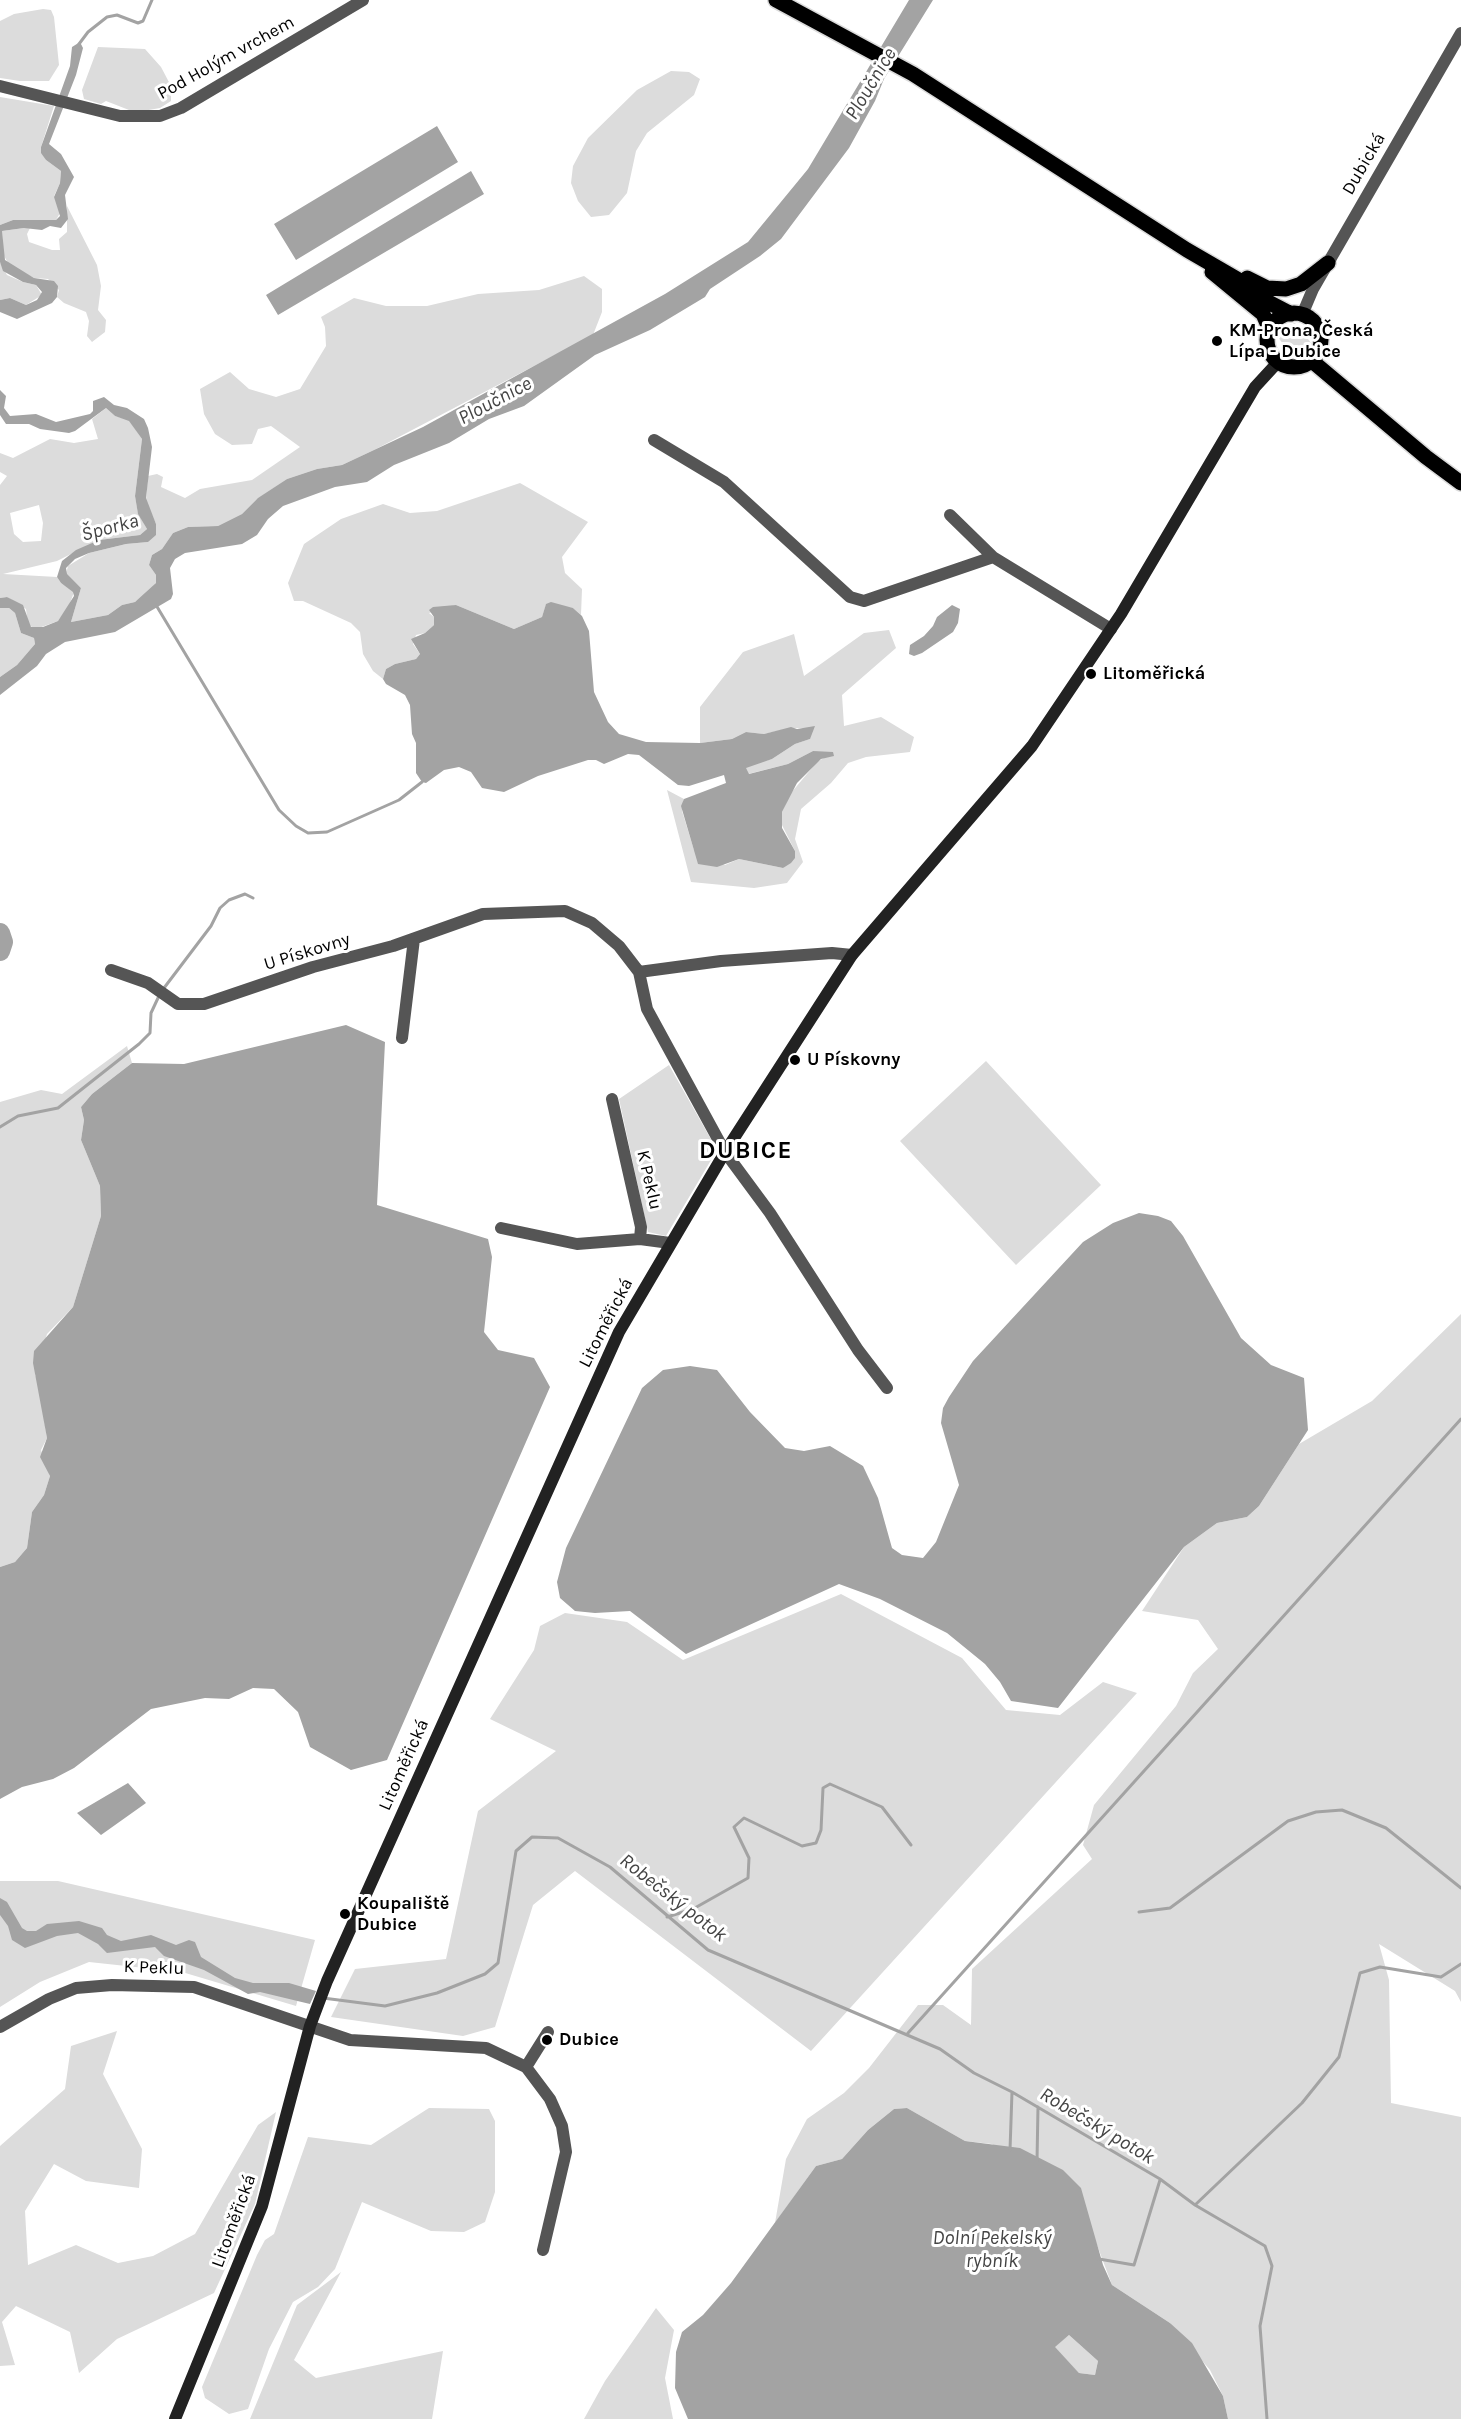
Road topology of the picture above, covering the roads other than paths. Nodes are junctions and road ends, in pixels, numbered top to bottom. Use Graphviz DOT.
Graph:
graph roads {
  1 [pos="363,0"];
  2 [pos="776,0"];
  3 [pos="1461,33"];
  4 [pos="0,86"];
  5 [pos="1187,250"];
  6 [pos="1328,263"];
  7 [pos="1297,314"];
  8 [pos="1270,330"];
  9 [pos="1312,361"];
  10 [pos="1278,362"];
  11 [pos="654,440"];
  12 [pos="1461,483"];
  13 [pos="950,514"];
  14 [pos="993,557"];
  15 [pos="1111,629"];
  16 [pos="414,939"];
  17 [pos="852,955"];
  18 [pos="111,970"];
  19 [pos="639,972"];
  20 [pos="402,1038"];
  21 [pos="612,1099"];
  22 [pos="725,1152"];
  23 [pos="501,1228"];
  24 [pos="640,1239"];
  25 [pos="670,1243"];
  26 [pos="887,1388"];
  27 [pos="312,2020"];
  28 [pos="0,2027"];
  29 [pos="548,2032"];
  30 [pos="526,2067"];
  31 [pos="543,2250"];
  32 [pos="175,2419"];
  1 -- 4 [label="street, Pod Holým vrchem"];
  2 -- 5 [label="main road"];
  3 -- 6 [label="street, Dubická"];
  5 -- 6 [label="main road"];
  5 -- 7 [label="main road"];
  5 -- 8 [label="main road"];
  6 -- 7 [label="street, Dubická"];
  7 -- 8 [label="main road"];
  7 -- 9 [label="main road"];
  8 -- 10 [label="main road"];
  9 -- 10 [label="main road"];
  9 -- 12 [label="main road"];
  10 -- 15 [label="street, Litoměřická"];
  11 -- 14 [label="street"];
  13 -- 14 [label="street"];
  14 -- 15 [label="street"];
  15 -- 17 [label="street, Litoměřická"];
  16 -- 18 [label="street, U Pískovny"];
  16 -- 19 [label="street, U Pískovny"];
  16 -- 20 [label="street"];
  17 -- 19 [label="street"];
  17 -- 22 [label="street, Litoměřická"];
  19 -- 22 [label="street"];
  21 -- 24 [label="street, K Peklu"];
  22 -- 25 [label="street, Litoměřická"];
  22 -- 26 [label="street"];
  23 -- 24 [label="street"];
  24 -- 25 [label="street"];
  25 -- 27 [label="street, Litoměřická"];
  27 -- 28 [label="street, K Peklu"];
  27 -- 30 [label="street, K Peklu"];
  27 -- 32 [label="street, Litoměřická"];
  29 -- 30 [label="street"];
  30 -- 31 [label="street"];
}
